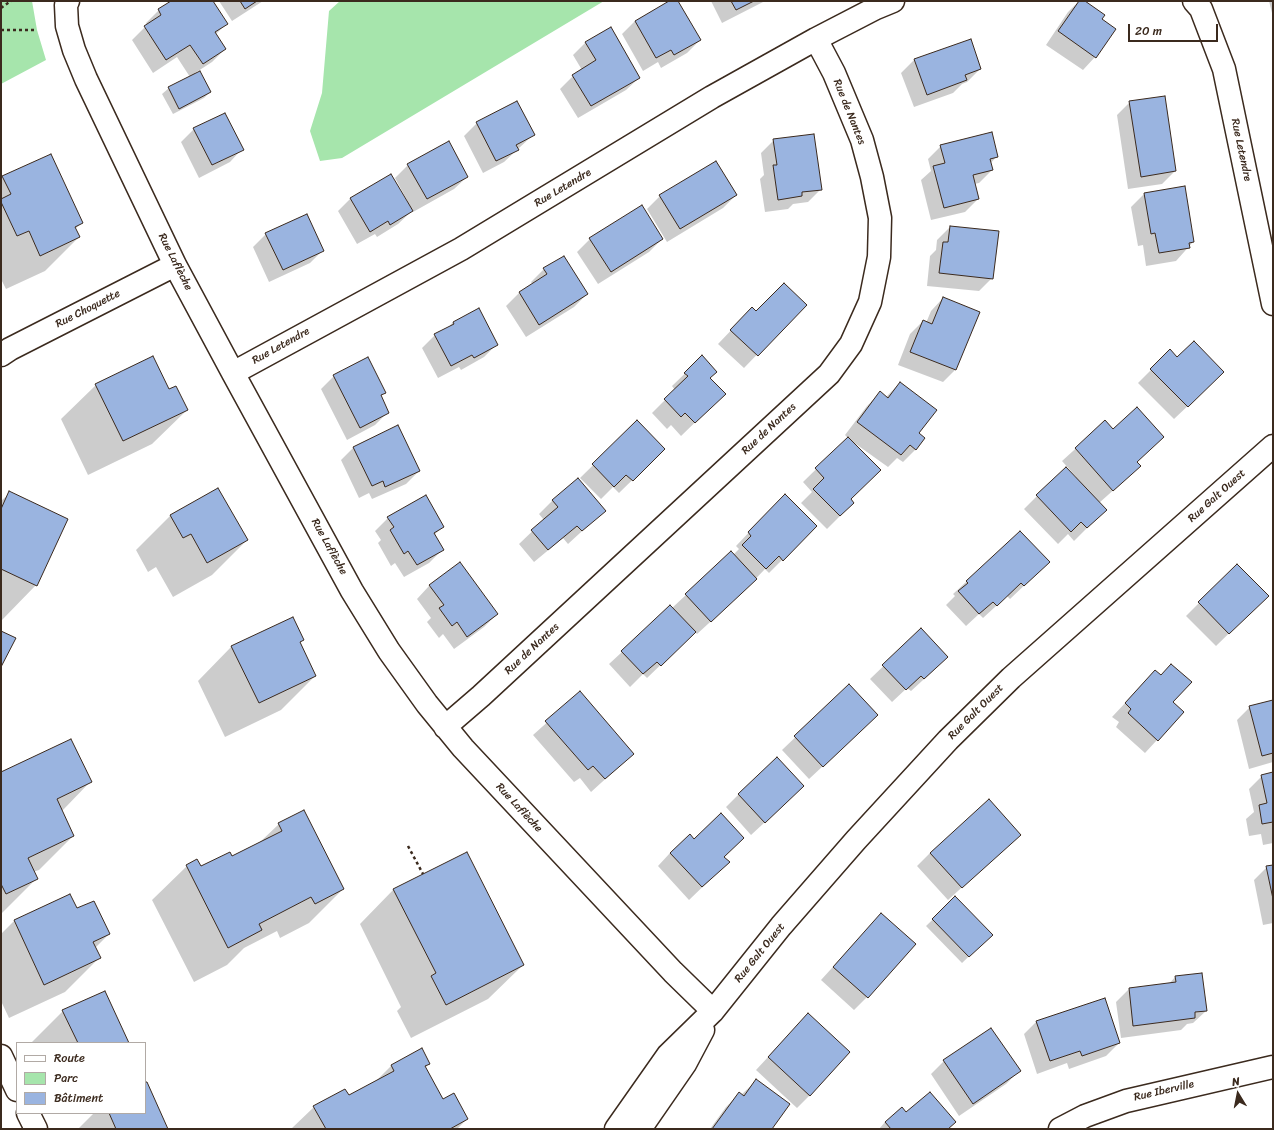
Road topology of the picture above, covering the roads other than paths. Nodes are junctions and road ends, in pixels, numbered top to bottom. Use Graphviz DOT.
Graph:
graph roads {
  1 [pos="893,1"];
  2 [pos="1194,1"];
  3 [pos="67,3"];
  4 [pos="816,39"];
  5 [pos="175,264"];
  6 [pos="1273,304"];
  7 [pos="1,355"];
  8 [pos="232,373"];
  9 [pos="1273,446"];
  10 [pos="445,727"];
  11 [pos="713,1011"];
  12 [pos="1,1056"];
  13 [pos="1273,1067"];
  14 [pos="16,1088"];
  15 [pos="28,1114"];
  16 [pos="36,1129"];
  17 [pos="616,1129"];
  18 [pos="640,1129"];
  19 [pos="1060,1129"];
  1 -- 4 [label="street, Rue Letendre"];
  2 -- 6 [label="street, Rue Letendre"];
  3 -- 5 [label="street, Rue Laflèche"];
  4 -- 8 [label="street, Rue Letendre"];
  4 -- 10 [label="street, Rue de Nantes"];
  5 -- 7 [label="street, Rue Choquette"];
  5 -- 8 [label="street, Rue Laflèche"];
  8 -- 10 [label="street, Rue Laflèche"];
  9 -- 11 [label="street, Rue Galt Ouest"];
  10 -- 11 [label="street, Rue Laflèche"];
  11 -- 17 [label="street, Rue Galt Ouest"];
  11 -- 18 [label="street, Rue Galt Ouest"];
  12 -- 14 [label="street"];
  13 -- 19 [label="street, Rue Iberville"];
  15 -- 16 [label="street"];
}
